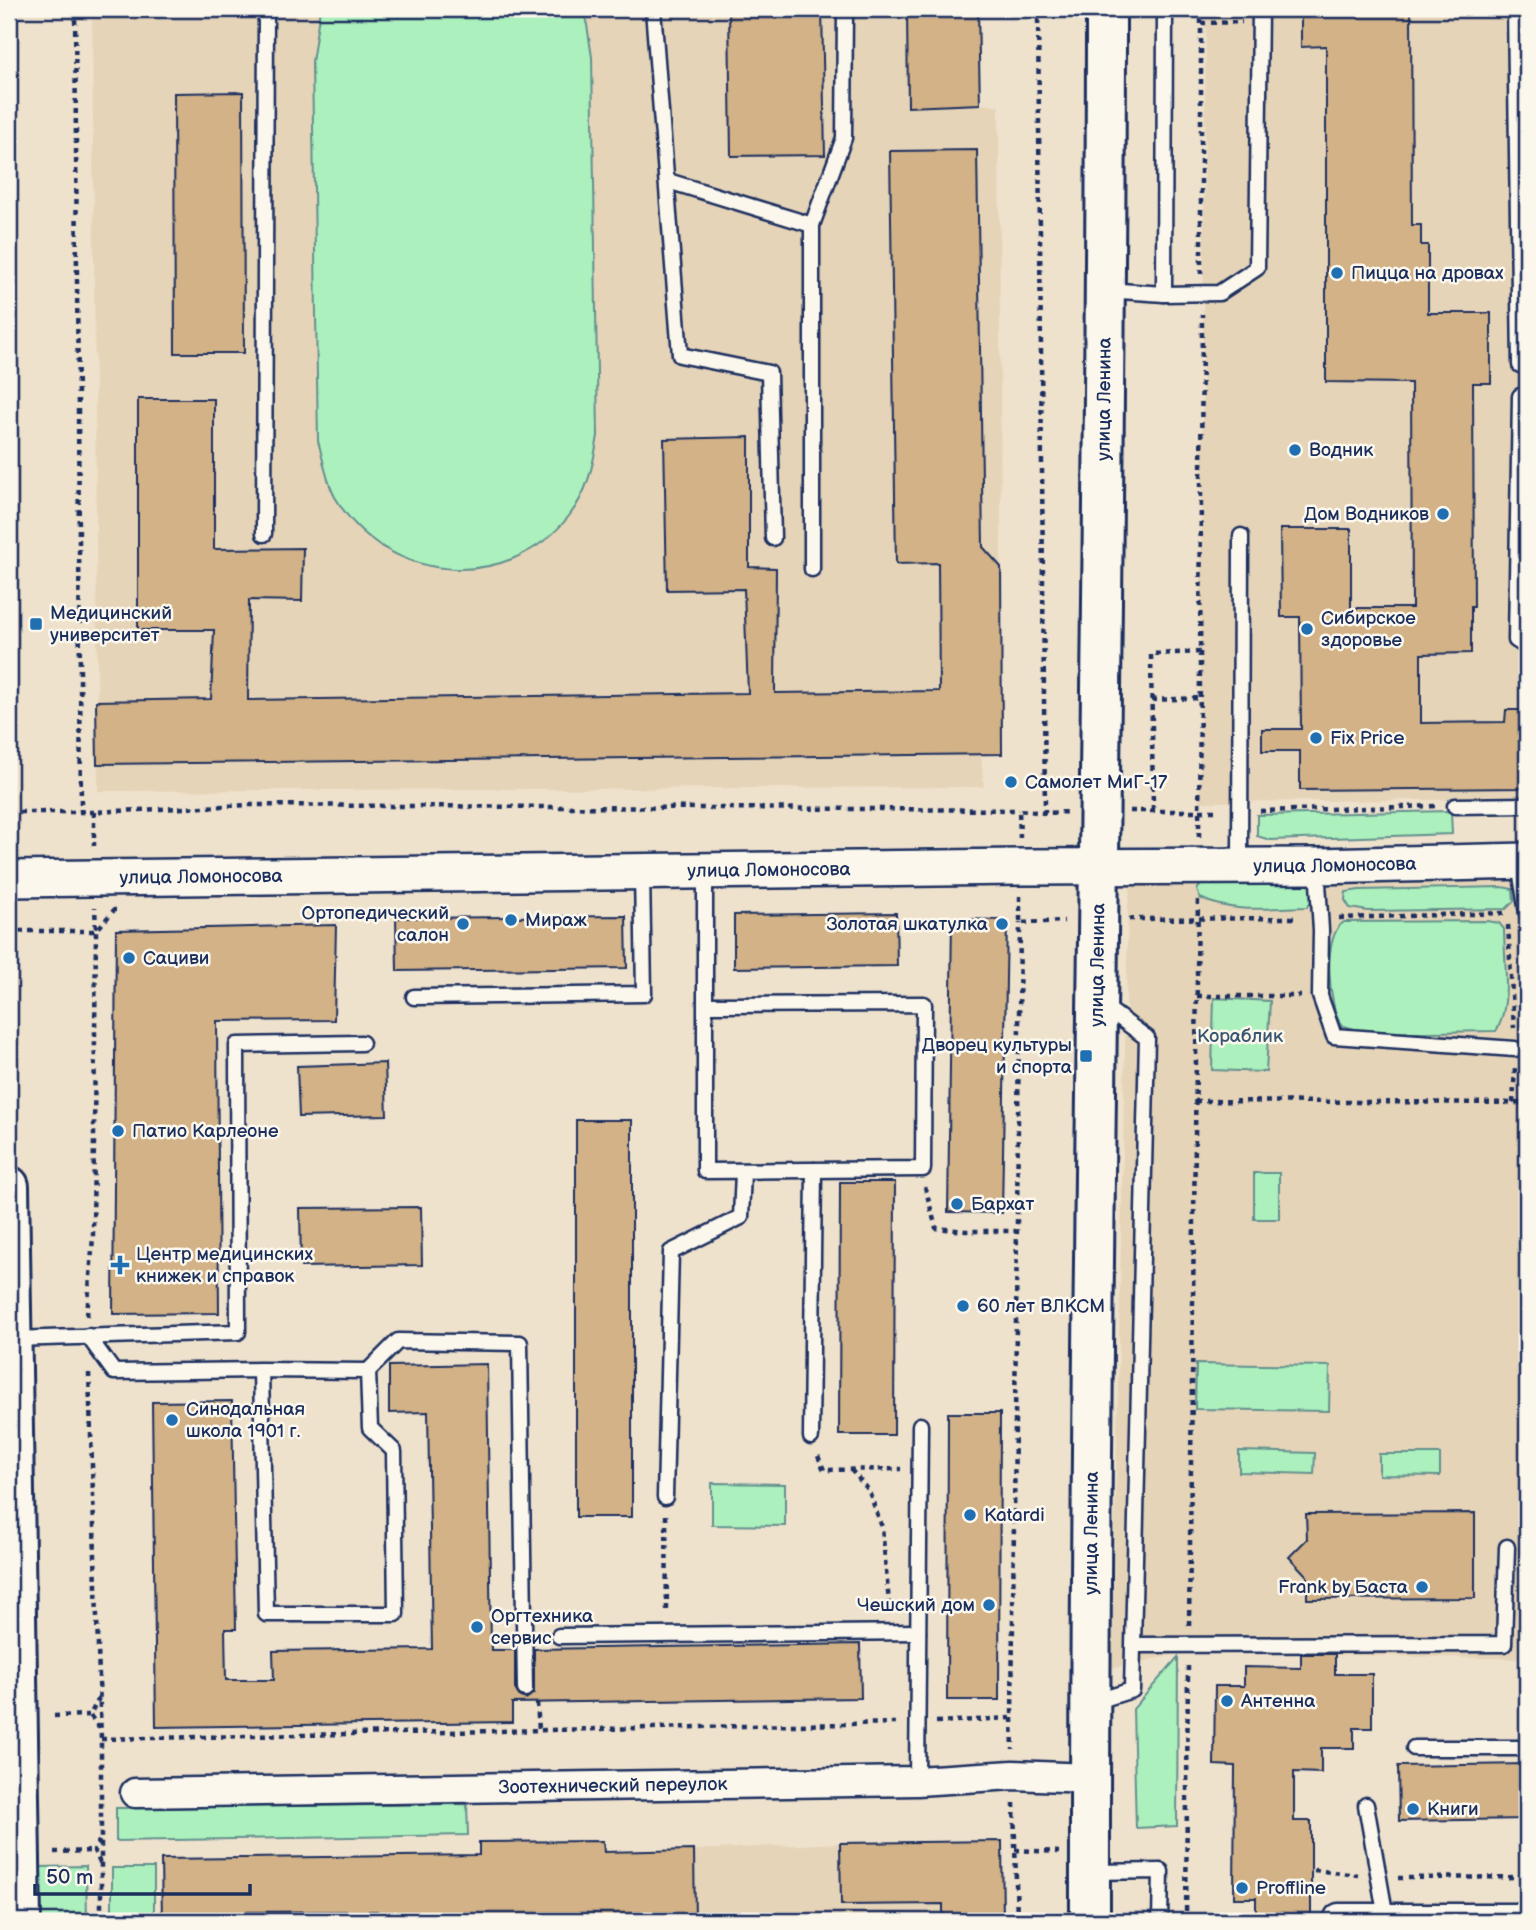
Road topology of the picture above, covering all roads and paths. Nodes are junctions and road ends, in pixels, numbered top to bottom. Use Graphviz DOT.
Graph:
graph roads {
  1 [pos="75,9"];
  2 [pos="266,9"];
  3 [pos="653,9"];
  4 [pos="845,9"];
  5 [pos="1038,9"];
  6 [pos="1106,9"];
  7 [pos="1165,9"];
  8 [pos="1200,9"];
  9 [pos="1519,11"];
  10 [pos="1260,15"];
  11 [pos="1200,23"];
  12 [pos="668,181"];
  13 [pos="812,225"];
  14 [pos="1105,290"];
  15 [pos="1164,294"];
  16 [pos="1202,294"];
  17 [pos="1520,365"];
  18 [pos="1520,396"];
  19 [pos="264,534"];
  20 [pos="1241,536"];
  21 [pos="773,538"];
  22 [pos="812,569"];
  23 [pos="1527,647"];
  24 [pos="1201,652"];
  25 [pos="1200,698"];
  26 [pos="1152,700"];
  27 [pos="1527,805"];
  28 [pos="1455,806"];
  29 [pos="1019,810"];
  30 [pos="1153,810"];
  31 [pos="1190,810"];
  32 [pos="1200,810"];
  33 [pos="9,812"];
  34 [pos="81,812"];
  35 [pos="1240,812"];
  36 [pos="1045,813"];
  37 [pos="1199,850"];
  38 [pos="1523,861"];
  39 [pos="1240,865"];
  40 [pos="1098,866"];
  41 [pos="1317,866"];
  42 [pos="705,871"];
  43 [pos="642,872"];
  44 [pos="9,879"];
  45 [pos="1198,891"];
  46 [pos="128,910"];
  47 [pos="1508,913"];
  48 [pos="1527,913"];
  49 [pos="1020,923"];
  50 [pos="1197,996"];
  51 [pos="1320,996"];
  52 [pos="414,997"];
  53 [pos="1096,1001"];
  54 [pos="706,1004"];
  55 [pos="362,1043"];
  56 [pos="1515,1049"];
  57 [pos="1195,1101"];
  58 [pos="1513,1103"];
  59 [pos="1527,1103"];
  60 [pos="923,1169"];
  61 [pos="814,1170"];
  62 [pos="743,1172"];
  63 [pos="9,1186"];
  64 [pos="1015,1231"];
  65 [pos="88,1336"];
  66 [pos="10,1339"];
  67 [pos="261,1370"];
  68 [pos="368,1371"];
  69 [pos="920,1425"];
  70 [pos="811,1437"];
  71 [pos="851,1469"];
  72 [pos="884,1469"];
  73 [pos="665,1497"];
  74 [pos="1507,1547"];
  75 [pos="667,1597"];
  76 [pos="890,1612"];
  77 [pos="918,1632"];
  78 [pos="559,1636"];
  79 [pos="1135,1644"];
  80 [pos="1188,1645"];
  81 [pos="525,1689"];
  82 [pos="100,1696"];
  83 [pos="1089,1703"];
  84 [pos="90,1715"];
  85 [pos="54,1716"];
  86 [pos="1012,1718"];
  87 [pos="918,1723"];
  88 [pos="100,1730"];
  89 [pos="101,1739"];
  90 [pos="1414,1748"];
  91 [pos="1527,1748"];
  92 [pos="1013,1775"];
  93 [pos="1089,1778"];
  94 [pos="917,1781"];
  95 [pos="135,1793"];
  96 [pos="14,1802"];
  97 [pos="1366,1805"];
  98 [pos="102,1836"];
  99 [pos="93,1851"];
  100 [pos="54,1852"];
  101 [pos="102,1866"];
  102 [pos="1314,1870"];
  103 [pos="1090,1872"];
  104 [pos="1378,1878"];
  105 [pos="1527,1878"];
  106 [pos="1527,1917"];
  107 [pos="1386,1918"];
  108 [pos="1339,1919"];
  109 [pos="21,1921"];
  110 [pos="102,1921"];
  111 [pos="1017,1921"];
  112 [pos="1090,1921"];
  113 [pos="1160,1921"];
  114 [pos="1186,1921"];
  1 -- 34 [label="path"];
  2 -- 19 [label="lane"];
  3 -- 12 [label="lane"];
  4 -- 13 [label="lane"];
  5 -- 36 [label="path"];
  6 -- 14 [label="main road, улица Ленина"];
  7 -- 15 [label="lane"];
  8 -- 11 [label="path"];
  9 -- 17 [label="lane"];
  10 -- 11 [label="path"];
  10 -- 16 [label="lane"];
  11 -- 16 [label="path"];
  12 -- 13 [label="lane"];
  12 -- 21 [label="lane"];
  13 -- 22 [label="lane"];
  14 -- 15 [label="lane"];
  14 -- 40 [label="main road, улица Ленина"];
  15 -- 16 [label="lane"];
  16 -- 24 [label="path"];
  18 -- 23 [label="lane"];
  20 -- 35 [label="lane"];
  24 -- 25 [label="path"];
  24 -- 26 [label="path"];
  25 -- 26 [label="path"];
  25 -- 32 [label="path"];
  26 -- 30 [label="path"];
  27 -- 28 [label="lane"];
  28 -- 35 [label="path"];
  29 -- 34 [label="path"];
  31 -- 32 [label="path"];
  32 -- 35 [label="path"];
  32 -- 37 [label="path"];
  33 -- 34 [label="path"];
  35 -- 39 [label="lane"];
  38 -- 41 [label="street, улица Ломоносова"];
  38 -- 48 [label="lane"];
  39 -- 40 [label="street, улица Ломоносова"];
  39 -- 41 [label="street, улица Ломоносова"];
  40 -- 42 [label="street, улица Ломоносова"];
  40 -- 53 [label="main road, улица Ленина"];
  41 -- 51 [label="lane"];
  42 -- 43 [label="street, улица Ломоносова"];
  42 -- 54 [label="lane"];
  43 -- 44 [label="street, улица Ломоносова"];
  43 -- 52 [label="lane"];
  45 -- 50 [label="path"];
  46 -- 65 [label="path"];
  47 -- 56 [label="path"];
  49 -- 64 [label="path"];
  50 -- 51 [label="path"];
  50 -- 57 [label="path"];
  51 -- 56 [label="lane"];
  53 -- 79 [label="lane"];
  53 -- 83 [label="main road, улица Ленина"];
  54 -- 60 [label="lane"];
  54 -- 62 [label="lane"];
  55 -- 65 [label="lane"];
  56 -- 58 [label="path"];
  57 -- 58 [label="path"];
  57 -- 80 [label="path"];
  58 -- 59 [label="path"];
  60 -- 61 [label="lane"];
  60 -- 64 [label="path"];
  61 -- 62 [label="lane"];
  61 -- 70 [label="lane"];
  62 -- 73 [label="lane"];
  63 -- 66 [label="main road"];
  64 -- 86 [label="path"];
  65 -- 66 [label="lane"];
  65 -- 67 [label="lane"];
  65 -- 82 [label="path"];
  66 -- 96 [label="main road"];
  67 -- 68 [label="lane"];
  67 -- 68 [label="lane"];
  68 -- 81 [label="lane"];
  69 -- 77 [label="lane"];
  70 -- 71 [label="path"];
  71 -- 72 [label="path"];
  71 -- 76 [label="path"];
  73 -- 75 [label="path"];
  74 -- 80 [label="lane"];
  77 -- 78 [label="lane"];
  77 -- 87 [label="lane"];
  79 -- 80 [label="lane"];
  79 -- 83 [label="lane"];
  80 -- 114 [label="path"];
  82 -- 84 [label="path"];
  82 -- 88 [label="path"];
  83 -- 93 [label="main road, улица Ленина"];
  84 -- 85 [label="path"];
  84 -- 88 [label="path"];
  86 -- 87 [label="path"];
  86 -- 92 [label="path"];
  87 -- 89 [label="path"];
  87 -- 94 [label="lane"];
  88 -- 89 [label="path"];
  89 -- 98 [label="path"];
  90 -- 91 [label="lane"];
  92 -- 93 [label="street, Зоотехнический переулок"];
  92 -- 94 [label="street, Зоотехнический переулок"];
  92 -- 111 [label="path"];
  93 -- 103 [label="main road, улица Ленина"];
  94 -- 95 [label="street, Зоотехнический переулок"];
  96 -- 109 [label="main road"];
  97 -- 104 [label="lane"];
  98 -- 99 [label="path"];
  98 -- 101 [label="path"];
  99 -- 100 [label="path"];
  99 -- 101 [label="path"];
  101 -- 110 [label="path"];
  102 -- 104 [label="path"];
  103 -- 112 [label="main road, улица Ленина"];
  103 -- 113 [label="lane"];
  104 -- 105 [label="path"];
  104 -- 107 [label="lane"];
  106 -- 107 [label="street"];
  107 -- 108 [label="street"];
}
